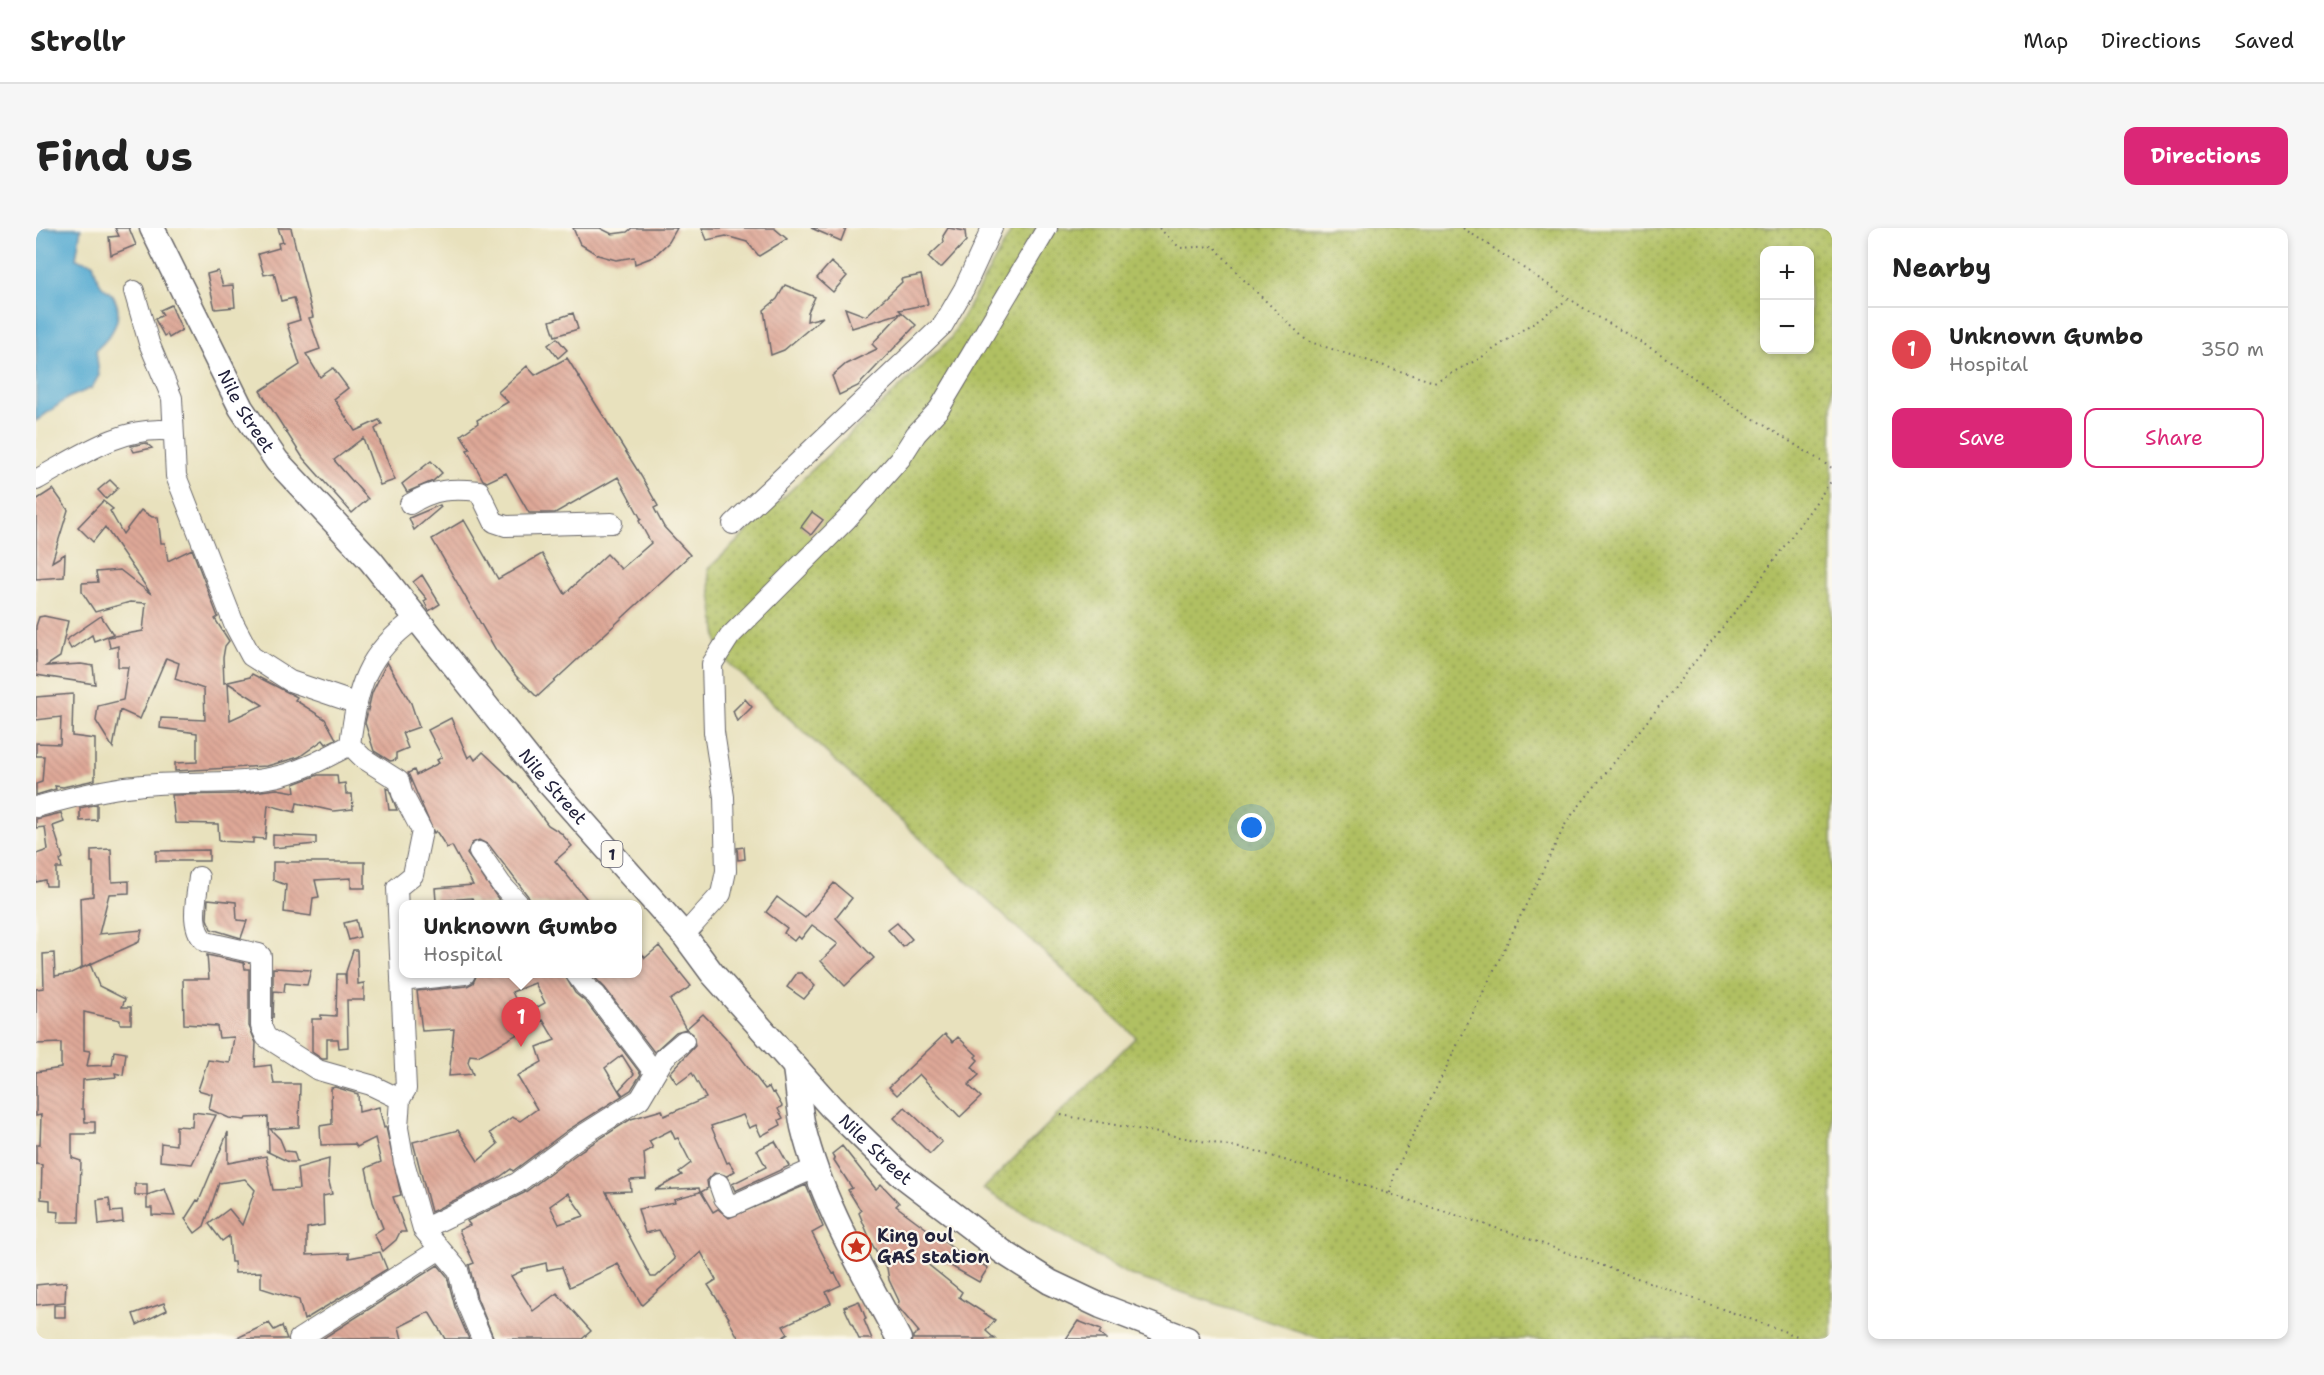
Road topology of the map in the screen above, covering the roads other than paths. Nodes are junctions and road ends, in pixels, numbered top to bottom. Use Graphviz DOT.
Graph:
graph roads {
  1 [pos="992,228"];
  2 [pos="1047,228"];
  3 [pos="151,233"];
  4 [pos="134,291"];
  5 [pos="173,431"];
  6 [pos="36,480"];
  7 [pos="410,504"];
  8 [pos="612,523"];
  9 [pos="733,524"];
  10 [pos="415,619"];
  11 [pos="355,703"];
  12 [pos="350,745"];
  13 [pos="36,807"];
  14 [pos="479,852"];
  15 [pos="199,877"];
  16 [pos="515,900"];
  17 [pos="399,934"];
  18 [pos="684,935"];
  19 [pos="401,978"];
  20 [pos="428,978"];
  21 [pos="579,978"];
  22 [pos="401,981"];
  23 [pos="684,1041"];
  24 [pos="795,1068"];
  25 [pos="654,1072"];
  26 [pos="400,1099"];
  27 [pos="815,1168"];
  28 [pos="718,1184"];
  29 [pos="423,1229"];
  30 [pos="440,1250"];
  31 [pos="298,1339"];
  32 [pos="482,1339"];
  33 [pos="899,1339"];
  34 [pos="1187,1339"];
  1 -- 9 [label="street"];
  2 -- 18 [label="street"];
  3 -- 10 [label="main road, Nile Street / 1"];
  4 -- 5 [label="street"];
  5 -- 6 [label="street"];
  5 -- 11 [label="street"];
  7 -- 8 [label="street"];
  10 -- 11 [label="street"];
  10 -- 18 [label="main road, Nile Street / 1"];
  11 -- 12 [label="street"];
  12 -- 13 [label="street"];
  12 -- 17 [label="street"];
  14 -- 16 [label="street"];
  15 -- 26 [label="street"];
  18 -- 24 [label="main road, Nile Street / 1"];
  19 -- 22 [label="street"];
  20 -- 22 [label="street"];
  21 -- 25 [label="street"];
  22 -- 26 [label="street"];
  23 -- 25 [label="street"];
  24 -- 27 [label="main road"];
  24 -- 34 [label="main road, Nile Street / 1"];
  25 -- 29 [label="street"];
  26 -- 29 [label="street"];
  27 -- 28 [label="street"];
  27 -- 33 [label="main road"];
  29 -- 30 [label="street"];
  30 -- 31 [label="street"];
  30 -- 32 [label="street"];
}
